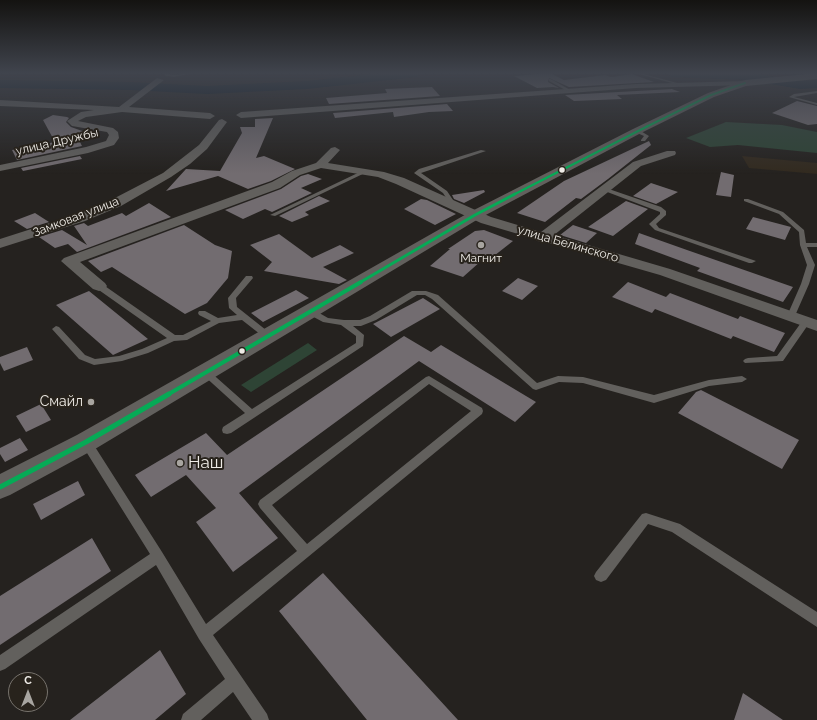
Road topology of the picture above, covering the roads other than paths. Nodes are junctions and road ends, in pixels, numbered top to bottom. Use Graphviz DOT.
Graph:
graph roads {
  1 [pos="111,107"];
  2 [pos="124,107"];
  3 [pos="344,107"];
  4 [pos="691,107"];
  5 [pos="222,117"];
  6 [pos="335,150"];
  7 [pos="484,151"];
  8 [pos="672,153"];
  9 [pos="320,165"];
  10 [pos="0,168"];
  11 [pos="366,171"];
  12 [pos="604,190"];
  13 [pos="746,200"];
  14 [pos="454,206"];
  15 [pos="273,215"];
  16 [pos="475,215"];
  17 [pos="542,238"];
  18 [pos="0,244"];
  19 [pos="803,245"];
  20 [pos="817,245"];
  21 [pos="752,261"];
  22 [pos="249,278"];
  23 [pos="99,286"];
  24 [pos="311,312"];
  25 [pos="202,313"];
  26 [pos="791,316"];
  27 [pos="244,317"];
  28 [pos="217,321"];
  29 [pos="344,323"];
  30 [pos="811,324"];
  31 [pos="56,328"];
  32 [pos="268,336"];
  33 [pos="173,338"];
  34 [pos="748,361"];
  35 [pos="205,372"];
  36 [pos="742,379"];
  37 [pos="252,414"];
  38 [pos="227,430"];
  39 [pos="86,442"];
  40 [pos="0,487"];
  41 [pos="306,552"];
  42 [pos="158,556"];
  43 [pos="601,576"];
  44 [pos="817,620"];
  45 [pos="204,634"];
  46 [pos="0,664"];
  47 [pos="235,680"];
  48 [pos="189,720"];
  49 [pos="261,720"];
  1 -- 2 [label="street"];
  2 -- 5 [label="street"];
  2 -- 10 [label="street, улица Дружбы"];
  3 -- 5 [label="street"];
  4 -- 16 [label="main road"];
  5 -- 18 [label="street, Замковая улица"];
  6 -- 9 [label="street"];
  7 -- 14 [label="lane"];
  8 -- 12 [label="street"];
  9 -- 11 [label="street, улица Белинского"];
  9 -- 23 [label="street"];
  11 -- 14 [label="street, улица Белинского"];
  11 -- 15 [label="lane"];
  12 -- 17 [label="street"];
  12 -- 21 [label="lane"];
  13 -- 19 [label="lane"];
  14 -- 16 [label="street, улица Белинского"];
  16 -- 17 [label="street, улица Белинского"];
  16 -- 24 [label="main road"];
  17 -- 26 [label="street, улица Белинского"];
  19 -- 20 [label="lane"];
  19 -- 26 [label="lane"];
  22 -- 27 [label="lane"];
  23 -- 33 [label="lane"];
  24 -- 29 [label="lane"];
  24 -- 32 [label="main road"];
  25 -- 28 [label="lane"];
  26 -- 30 [label="street, улица Белинского"];
  27 -- 28 [label="lane"];
  27 -- 32 [label="lane"];
  28 -- 33 [label="lane"];
  29 -- 36 [label="lane"];
  29 -- 37 [label="lane"];
  30 -- 34 [label="lane"];
  31 -- 33 [label="lane"];
  32 -- 35 [label="main road"];
  35 -- 37 [label="lane"];
  35 -- 39 [label="main road"];
  37 -- 38 [label="lane"];
  39 -- 40 [label="main road"];
  39 -- 42 [label="lane"];
  41 -- 41 [label="lane"];
  41 -- 45 [label="lane"];
  42 -- 45 [label="lane"];
  42 -- 46 [label="lane"];
  43 -- 44 [label="lane"];
  45 -- 47 [label="lane"];
  47 -- 48 [label="lane"];
  47 -- 49 [label="lane"];
}
